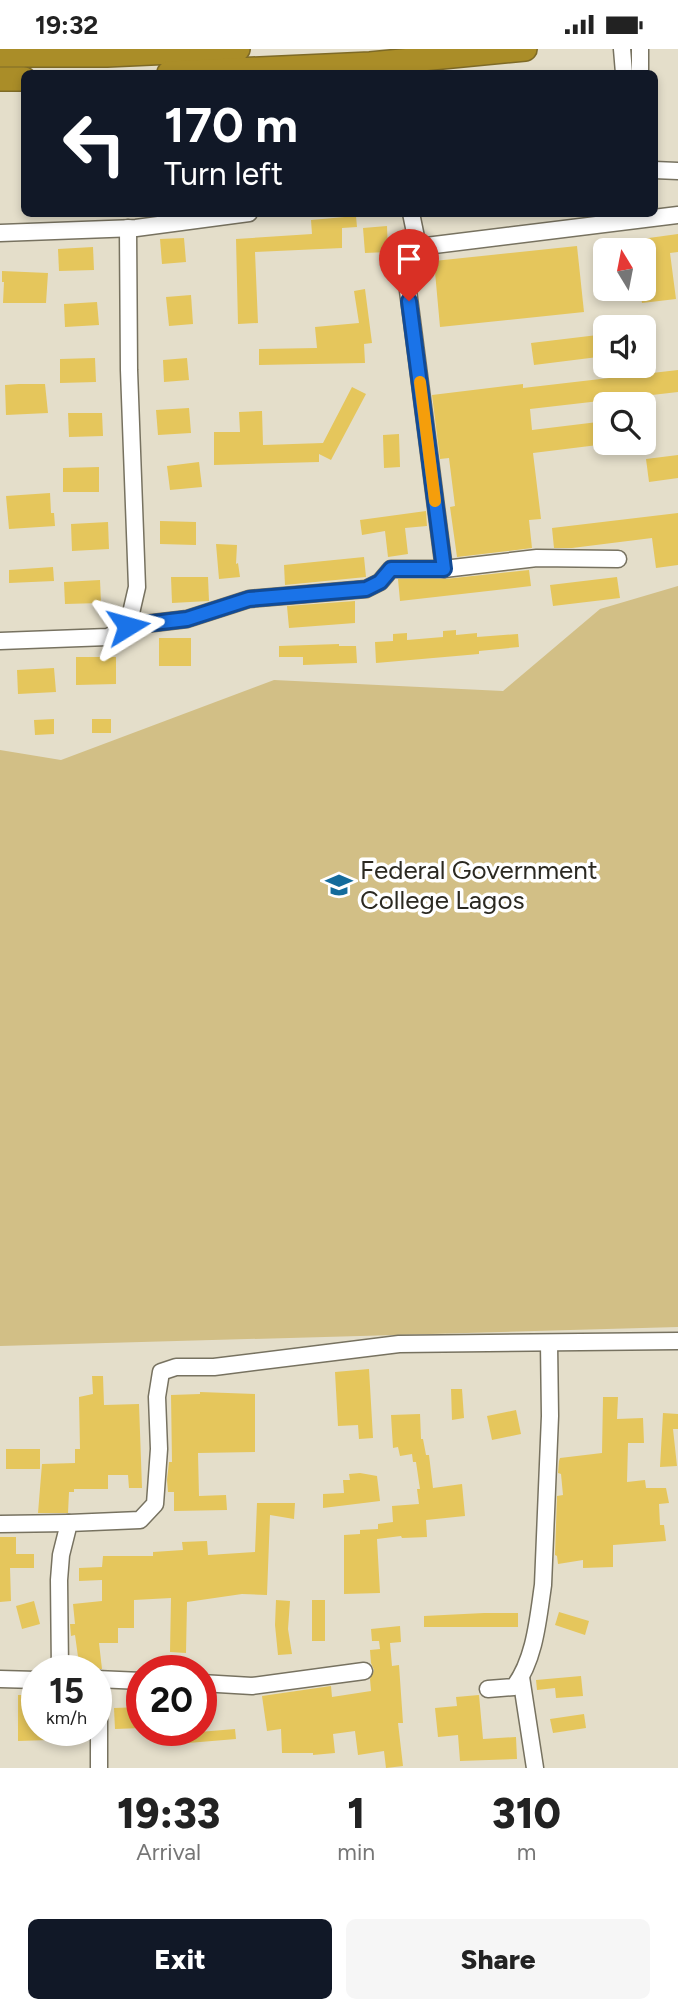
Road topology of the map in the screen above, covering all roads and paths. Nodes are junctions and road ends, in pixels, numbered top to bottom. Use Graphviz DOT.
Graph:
graph roads {
  1 [pos="238,49"];
  2 [pos="525,49"];
  3 [pos="622,49"];
  4 [pos="640,49"];
  5 [pos="107,52"];
  6 [pos="0,55"];
  7 [pos="236,70"];
  8 [pos="624,70"];
  9 [pos="640,70"];
  10 [pos="0,79"];
  11 [pos="21,79"];
  12 [pos="658,170"];
  13 [pos="678,170"];
  14 [pos="678,215"];
  15 [pos="658,216"];
  16 [pos="217,217"];
  17 [pos="412,217"];
  18 [pos="640,217"];
  19 [pos="128,228"];
  20 [pos="0,233"];
  21 [pos="418,247"];
  22 [pos="618,559"];
  23 [pos="444,569"];
  24 [pos="128,626"];
  25 [pos="0,642"];
  26 [pos="678,1341"];
  27 [pos="549,1343"];
  28 [pos="69,1523"];
  29 [pos="0,1524"];
  30 [pos="60,1655"];
  31 [pos="364,1671"];
  32 [pos="522,1677"];
  33 [pos="0,1679"];
  34 [pos="21,1680"];
  35 [pos="217,1684"];
  36 [pos="488,1689"];
  37 [pos="99,1746"];
  38 [pos="99,1768"];
  39 [pos="535,1768"];
  1 -- 5 [label="highway"];
  2 -- 7 [label="highway"];
  3 -- 8 [label="street"];
  4 -- 9 [label="street"];
  5 -- 6 [label="highway"];
  10 -- 11 [label="highway"];
  12 -- 13 [label="street"];
  14 -- 15 [label="street"];
  16 -- 19 [label="street"];
  17 -- 21 [label="street"];
  18 -- 21 [label="street"];
  19 -- 20 [label="street"];
  19 -- 24 [label="street"];
  21 -- 23 [label="street"];
  22 -- 23 [label="street"];
  23 -- 24 [label="street"];
  24 -- 25 [label="street"];
  26 -- 27 [label="street"];
  27 -- 28 [label="street"];
  27 -- 32 [label="street"];
  28 -- 29 [label="street"];
  28 -- 30 [label="street"];
  31 -- 35 [label="street"];
  32 -- 36 [label="street"];
  32 -- 39 [label="street"];
  33 -- 34 [label="street"];
  37 -- 38 [label="street"];
}
